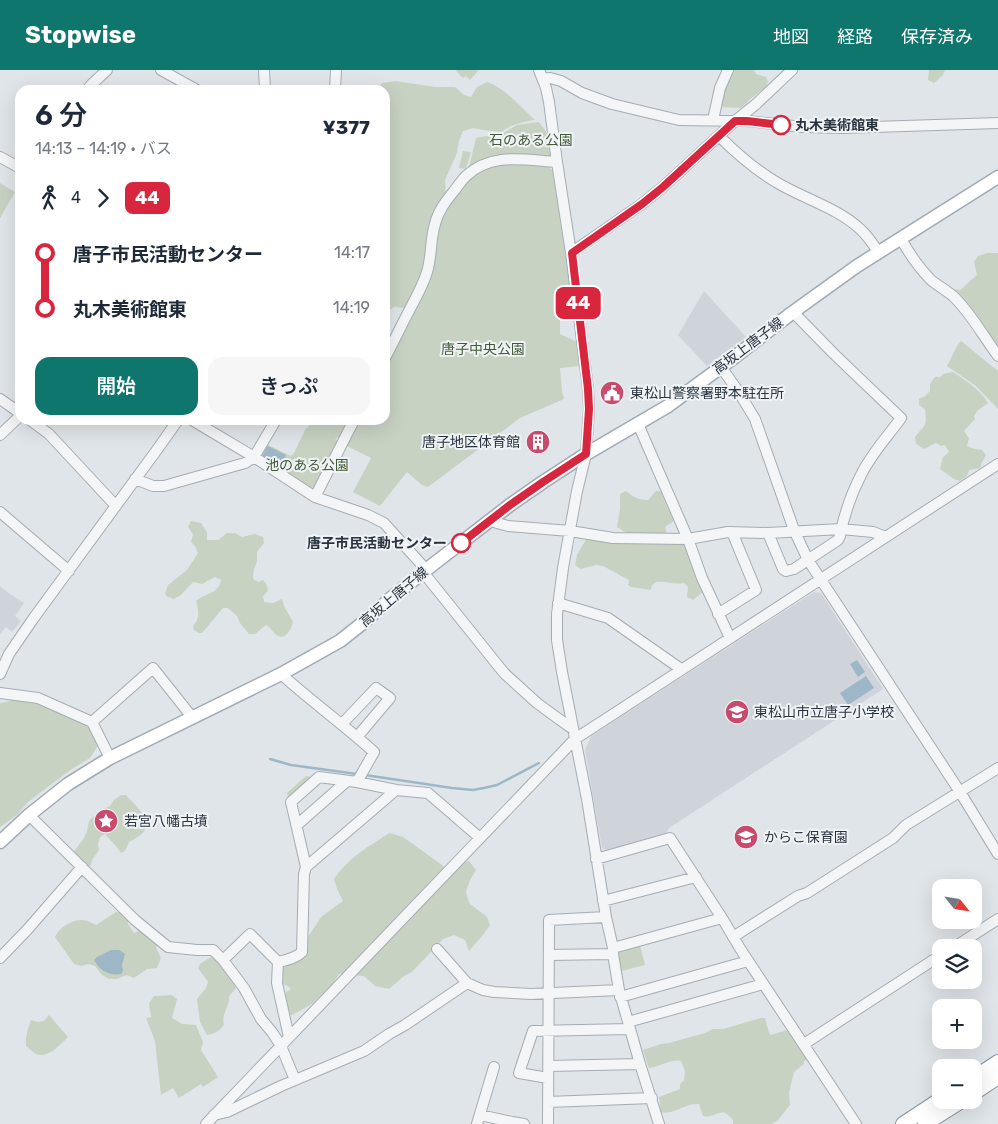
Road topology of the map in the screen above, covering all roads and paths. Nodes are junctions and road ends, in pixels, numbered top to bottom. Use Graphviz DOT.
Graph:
graph roads {
  1 [pos="107,70"];
  2 [pos="160,70"];
  3 [pos="264,70"];
  4 [pos="336,70"];
  5 [pos="728,70"];
  6 [pos="792,70"];
  7 [pos="541,74"];
  8 [pos="91,85"];
  9 [pos="188,85"];
  10 [pos="265,85"];
  11 [pos="334,85"];
  12 [pos="714,120"];
  13 [pos="735,121"];
  14 [pos="998,123"];
  15 [pos="720,136"];
  16 [pos="0,157"];
  17 [pos="557,162"];
  18 [pos="15,165"];
  19 [pos="998,177"];
  20 [pos="900,239"];
  21 [pos="572,253"];
  22 [pos="878,253"];
  23 [pos="793,312"];
  24 [pos="390,348"];
  25 [pos="998,356"];
  26 [pos="721,366"];
  27 [pos="0,399"];
  28 [pos="15,411"];
  29 [pos="15,420"];
  30 [pos="638,424"];
  31 [pos="37,425"];
  32 [pos="175,425"];
  33 [pos="200,425"];
  34 [pos="273,425"];
  35 [pos="351,425"];
  36 [pos="0,435"];
  37 [pos="586,454"];
  38 [pos="254,457"];
  39 [pos="998,464"];
  40 [pos="135,479"];
  41 [pos="315,497"];
  42 [pos="116,506"];
  43 [pos="0,512"];
  44 [pos="491,520"];
  45 [pos="842,529"];
  46 [pos="794,530"];
  47 [pos="570,531"];
  48 [pos="732,532"];
  49 [pos="768,533"];
  50 [pos="886,537"];
  51 [pos="688,539"];
  52 [pos="808,560"];
  53 [pos="68,571"];
  54 [pos="425,571"];
  55 [pos="821,579"];
  56 [pos="558,603"];
  57 [pos="718,614"];
  58 [pos="730,638"];
  59 [pos="681,669"];
  60 [pos="0,674"];
  61 [pos="280,674"];
  62 [pos="0,693"];
  63 [pos="192,717"];
  64 [pos="92,722"];
  65 [pos="342,724"];
  66 [pos="574,734"];
  67 [pos="357,737"];
  68 [pos="110,758"];
  69 [pos="998,768"];
  70 [pos="352,782"];
  71 [pos="396,790"];
  72 [pos="960,792"];
  73 [pos="29,815"];
  74 [pos="297,825"];
  75 [pos="480,838"];
  76 [pos="0,842"];
  77 [pos="998,854"];
  78 [pos="596,859"];
  79 [pos="82,867"];
  80 [pos="306,867"];
  81 [pos="696,876"];
  82 [pos="603,902"];
  83 [pos="606,917"];
  84 [pos="722,918"];
  85 [pos="998,919"];
  86 [pos="733,937"];
  87 [pos="967,939"];
  88 [pos="437,949"];
  89 [pos="612,951"];
  90 [pos="549,955"];
  91 [pos="0,958"];
  92 [pos="223,960"];
  93 [pos="748,961"];
  94 [pos="932,961"];
  95 [pos="278,962"];
  96 [pos="467,983"];
  97 [pos="763,984"];
  98 [pos="549,993"];
  99 [pos="620,994"];
  100 [pos="629,1026"];
  101 [pos="548,1030"];
  102 [pos="289,1037"];
  103 [pos="804,1044"];
  104 [pos="281,1046"];
  105 [pos="998,1062"];
  106 [pos="640,1064"];
  107 [pos="548,1066"];
  108 [pos="494,1067"];
  109 [pos="982,1073"];
  110 [pos="998,1077"];
  111 [pos="548,1078"];
  112 [pos="295,1080"];
  113 [pos="982,1088"];
  114 [pos="652,1098"];
  115 [pos="548,1102"];
  116 [pos="932,1105"];
  117 [pos="949,1109"];
  118 [pos="214,1116"];
  119 [pos="479,1120"];
  120 [pos="206,1124"];
  121 [pos="524,1124"];
  122 [pos="548,1124"];
  123 [pos="659,1124"];
  124 [pos="856,1124"];
  125 [pos="903,1124"];
  126 [pos="926,1124"];
  1 -- 8 [label="street"];
  2 -- 9 [label="street"];
  3 -- 10 [label="street"];
  4 -- 11 [label="street"];
  5 -- 12 [label="street"];
  6 -- 13 [label="street"];
  7 -- 12 [label="street"];
  7 -- 17 [label="street"];
  12 -- 13 [label="street"];
  13 -- 14 [label="street"];
  13 -- 15 [label="street"];
  15 -- 21 [label="street"];
  15 -- 22 [label="street"];
  16 -- 18 [label="street"];
  17 -- 21 [label="street"];
  17 -- 24 [label="street"];
  19 -- 20 [label="main road, 高坂上唐子線"];
  20 -- 22 [label="main road, 高坂上唐子線"];
  20 -- 25 [label="street"];
  21 -- 37 [label="street"];
  22 -- 23 [label="main road, 高坂上唐子線"];
  23 -- 26 [label="main road, 高坂上唐子線"];
  23 -- 45 [label="street"];
  26 -- 30 [label="main road, 高坂上唐子線"];
  26 -- 46 [label="street"];
  27 -- 28 [label="street"];
  29 -- 36 [label="street"];
  30 -- 37 [label="main road, 高坂上唐子線"];
  30 -- 51 [label="street"];
  31 -- 42 [label="street"];
  32 -- 40 [label="street"];
  33 -- 38 [label="street"];
  34 -- 38 [label="street"];
  35 -- 41 [label="street"];
  37 -- 44 [label="main road, 高坂上唐子線"];
  37 -- 47 [label="street"];
  38 -- 40 [label="street"];
  38 -- 41 [label="street"];
  39 -- 50 [label="street"];
  40 -- 42 [label="street"];
  41 -- 54 [label="street"];
  42 -- 53 [label="street"];
  43 -- 53 [label="street"];
  44 -- 47 [label="street"];
  44 -- 54 [label="main road, 高坂上唐子線"];
  45 -- 46 [label="street"];
  45 -- 50 [label="street"];
  45 -- 52 [label="street"];
  46 -- 49 [label="street"];
  46 -- 52 [label="street"];
  47 -- 51 [label="street"];
  47 -- 56 [label="street"];
  48 -- 49 [label="street"];
  48 -- 51 [label="street"];
  48 -- 57 [label="street"];
  49 -- 52 [label="street"];
  50 -- 55 [label="street"];
  51 -- 57 [label="street"];
  52 -- 55 [label="street"];
  53 -- 60 [label="street"];
  54 -- 61 [label="main road, 高坂上唐子線"];
  54 -- 66 [label="street"];
  55 -- 58 [label="street"];
  55 -- 72 [label="street"];
  56 -- 59 [label="street"];
  56 -- 66 [label="street"];
  57 -- 58 [label="street"];
  58 -- 59 [label="street"];
  59 -- 66 [label="street"];
  61 -- 63 [label="main road, 高坂上唐子線"];
  61 -- 65 [label="street"];
  62 -- 64 [label="street"];
  63 -- 64 [label="street"];
  63 -- 68 [label="main road, 高坂上唐子線"];
  64 -- 68 [label="street"];
  65 -- 67 [label="street"];
  65 -- 67 [label="street"];
  66 -- 75 [label="street"];
  66 -- 78 [label="street"];
  67 -- 70 [label="street"];
  68 -- 73 [label="main road, 高坂上唐子線"];
  69 -- 72 [label="street"];
  70 -- 71 [label="street"];
  70 -- 74 [label="street"];
  70 -- 74 [label="street"];
  71 -- 75 [label="street"];
  71 -- 80 [label="street"];
  72 -- 77 [label="street"];
  72 -- 86 [label="street"];
  73 -- 76 [label="main road, 高坂上唐子線"];
  73 -- 79 [label="street"];
  74 -- 80 [label="street"];
  75 -- 102 [label="street"];
  78 -- 81 [label="street"];
  78 -- 82 [label="street"];
  79 -- 91 [label="street"];
  79 -- 92 [label="street"];
  80 -- 95 [label="street"];
  81 -- 82 [label="street"];
  81 -- 84 [label="street"];
  82 -- 83 [label="street"];
  83 -- 89 [label="street"];
  83 -- 90 [label="street"];
  84 -- 86 [label="street"];
  84 -- 89 [label="street"];
  85 -- 87 [label="street"];
  86 -- 93 [label="street"];
  88 -- 96 [label="street"];
  89 -- 90 [label="street"];
  89 -- 99 [label="street"];
  90 -- 98 [label="street"];
  92 -- 95 [label="street"];
  92 -- 104 [label="street"];
  93 -- 97 [label="street"];
  93 -- 99 [label="street"];
  94 -- 103 [label="street"];
  95 -- 102 [label="street"];
  96 -- 98 [label="street"];
  96 -- 112 [label="street"];
  97 -- 100 [label="street"];
  97 -- 103 [label="street"];
  98 -- 99 [label="street"];
  98 -- 101 [label="street"];
  99 -- 100 [label="street"];
  100 -- 101 [label="street"];
  100 -- 106 [label="street"];
  101 -- 107 [label="street"];
  101 -- 111 [label="street"];
  102 -- 104 [label="street"];
  103 -- 124 [label="street"];
  104 -- 112 [label="street"];
  104 -- 118 [label="street"];
  105 -- 109 [label="highway"];
  106 -- 107 [label="street"];
  106 -- 114 [label="street"];
  107 -- 111 [label="street"];
  108 -- 119 [label="street"];
  110 -- 113 [label="highway"];
  111 -- 115 [label="street"];
  112 -- 118 [label="street"];
  114 -- 115 [label="street"];
  114 -- 123 [label="street"];
  115 -- 122 [label="street"];
  116 -- 125 [label="highway"];
  117 -- 126 [label="highway"];
  118 -- 120 [label="street"];
  119 -- 121 [label="street"];
}
